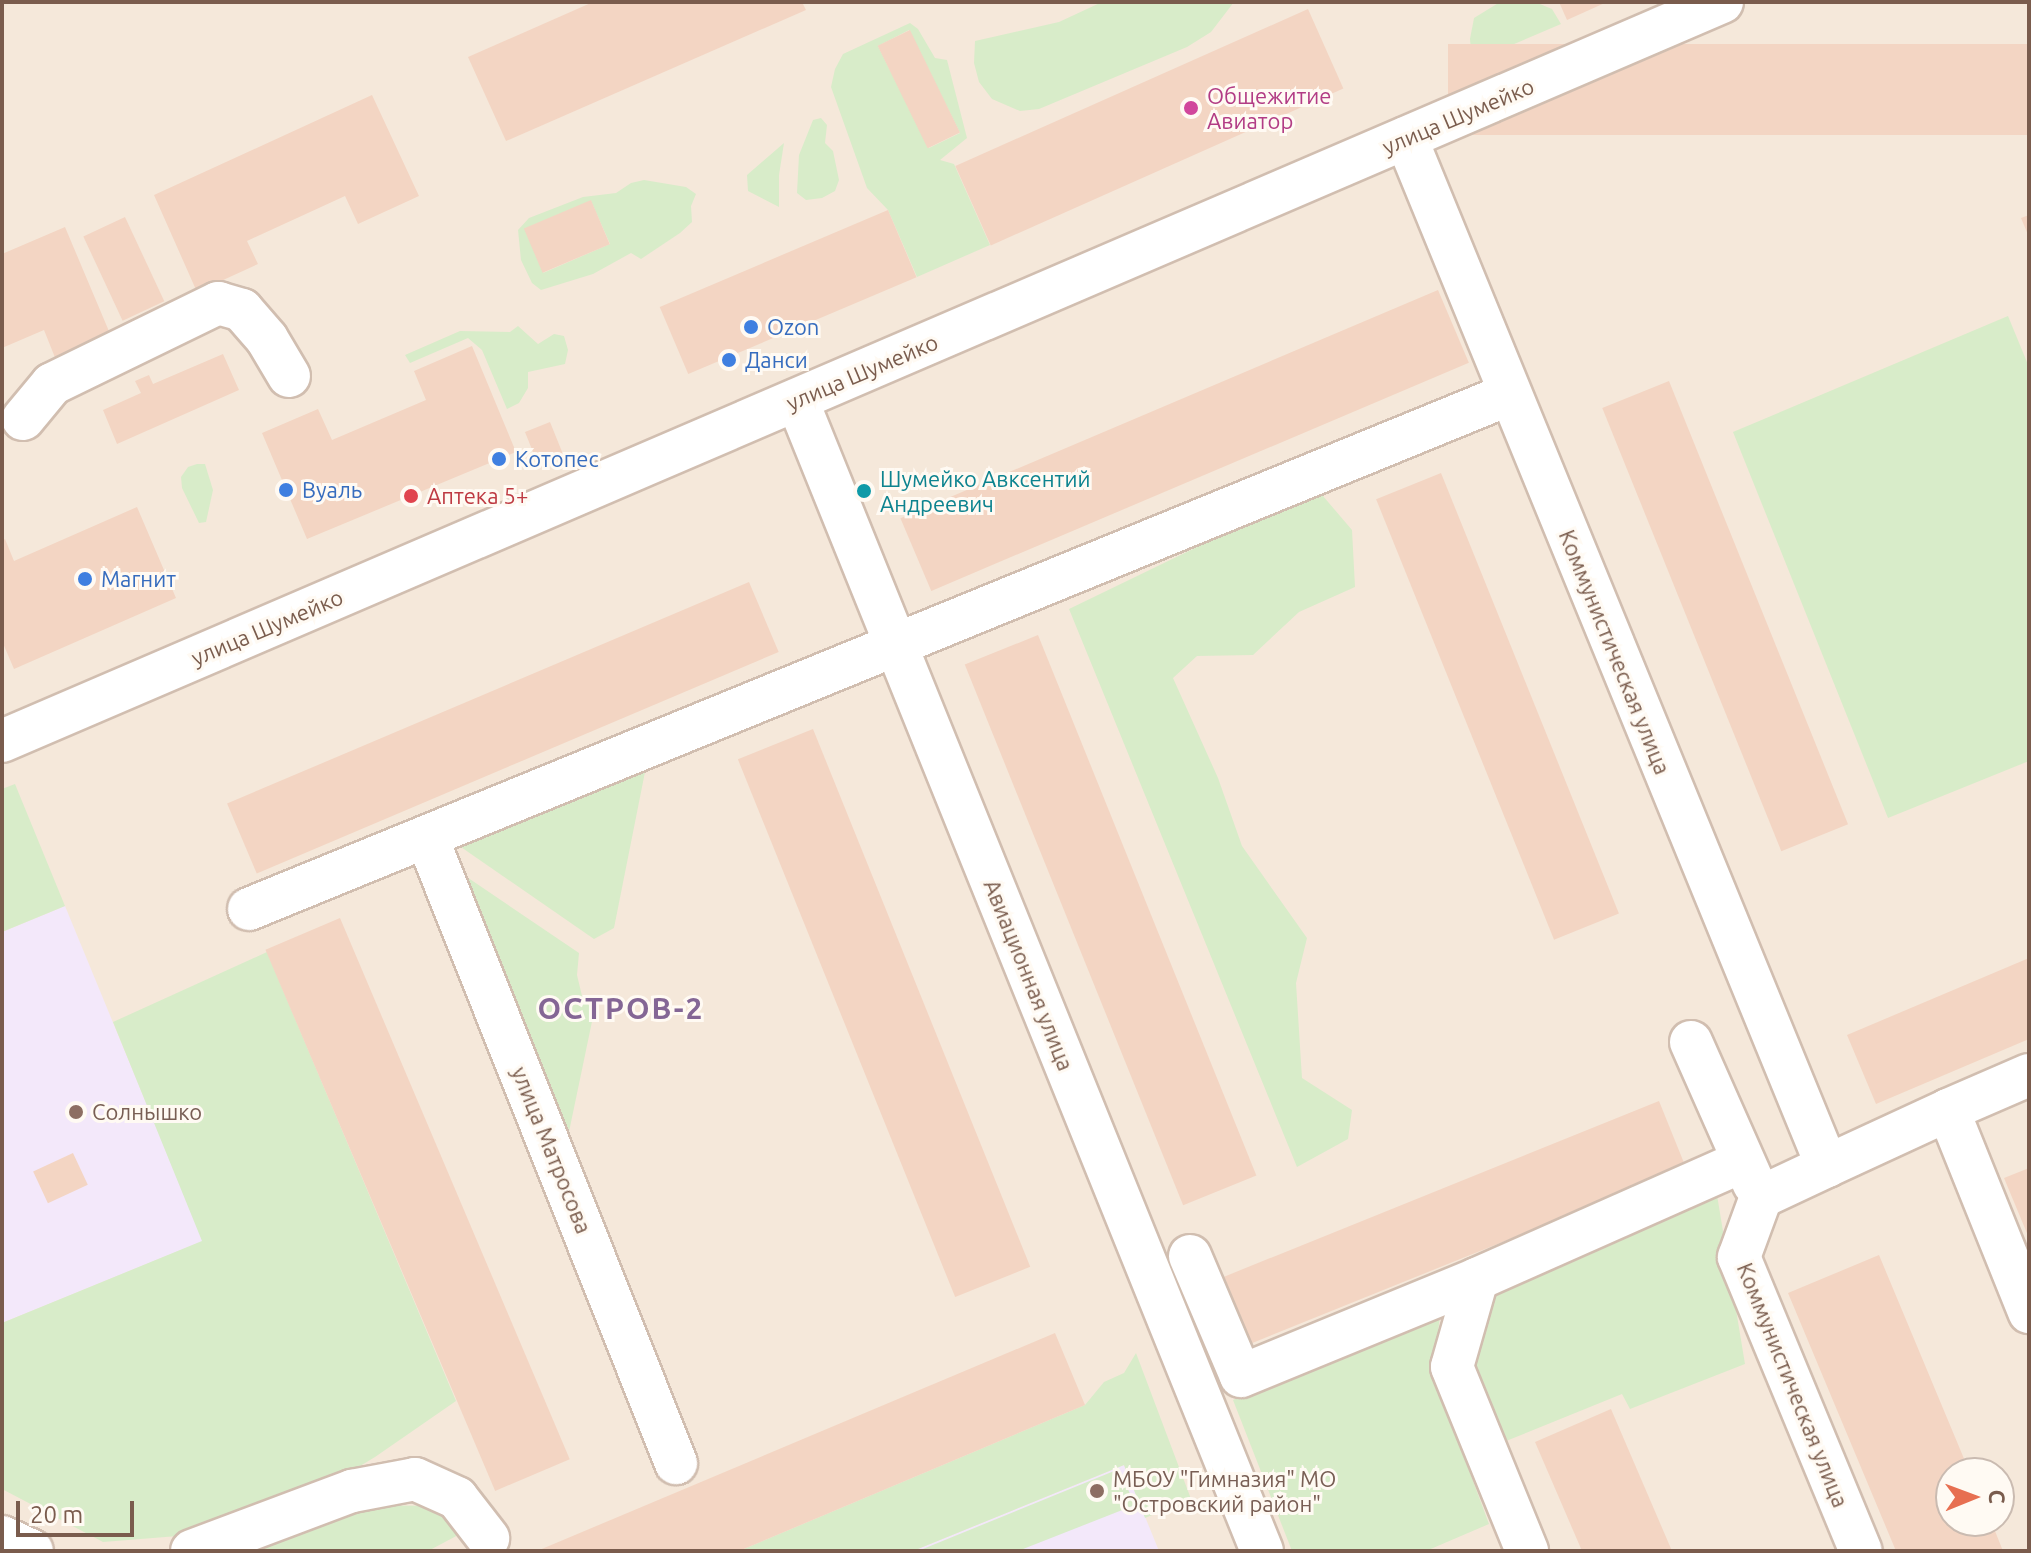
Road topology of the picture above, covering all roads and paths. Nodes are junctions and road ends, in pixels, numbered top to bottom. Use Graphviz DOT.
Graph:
graph roads {
  1 [pos="1722,2"];
  2 [pos="1406,138"];
  3 [pos="289,376"];
  4 [pos="1510,394"];
  5 [pos="797,400"];
  6 [pos="23,419"];
  7 [pos="896,646"];
  8 [pos="2,741"];
  9 [pos="427,838"];
  10 [pos="249,909"];
  11 [pos="1691,1042"];
  12 [pos="2029,1075"];
  13 [pos="1948,1110"];
  14 [pos="1827,1166"];
  15 [pos="1751,1179"];
  16 [pos="1190,1256"];
  17 [pos="1477,1279"];
  18 [pos="2029,1312"];
  19 [pos="676,1463"];
  20 [pos="2,1537"];
  21 [pos="488,1538"];
  22 [pos="32,1551"];
  23 [pos="192,1551"];
  24 [pos="1262,1551"];
  25 [pos="1527,1551"];
  26 [pos="1861,1551"];
  1 -- 2 [label="street, улица Шумейко"];
  2 -- 4 [label="street, Коммунистическая улица"];
  2 -- 5 [label="street, улица Шумейко"];
  3 -- 6 [label="street"];
  4 -- 7 [label="street"];
  4 -- 14 [label="street, Коммунистическая улица"];
  5 -- 7 [label="street, Авиационная улица"];
  5 -- 8 [label="street, улица Шумейко"];
  7 -- 9 [label="street"];
  7 -- 24 [label="street, Авиационная улица"];
  9 -- 10 [label="street"];
  9 -- 19 [label="street, улица Матросова"];
  11 -- 15 [label="street"];
  12 -- 13 [label="street"];
  13 -- 14 [label="street"];
  13 -- 18 [label="street"];
  14 -- 15 [label="street"];
  15 -- 17 [label="street"];
  15 -- 26 [label="street, Коммунистическая улица"];
  16 -- 17 [label="street"];
  17 -- 25 [label="street"];
  20 -- 22 [label="street"];
  21 -- 23 [label="street"];
}
